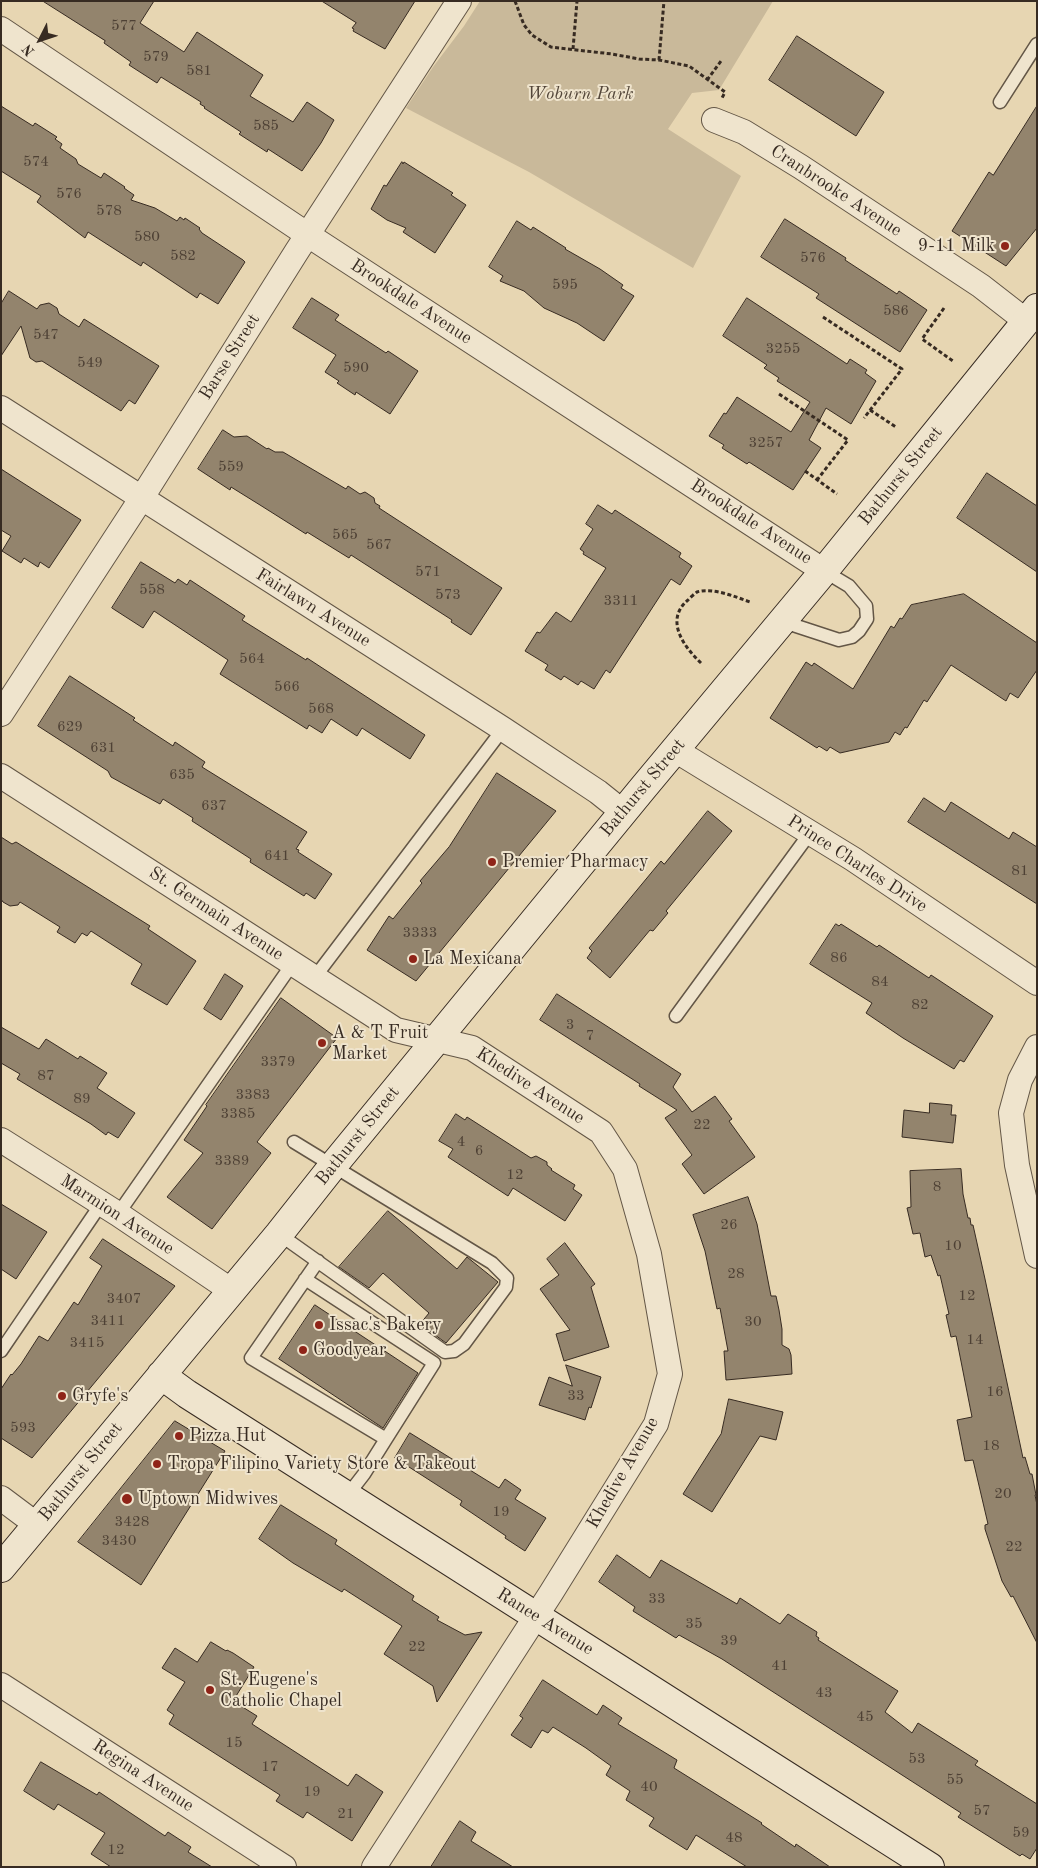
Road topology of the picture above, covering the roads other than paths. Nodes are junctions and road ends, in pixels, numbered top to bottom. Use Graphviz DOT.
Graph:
graph roads {
  1 [pos="459,1"];
  2 [pos="1,29"];
  3 [pos="1037,44"];
  4 [pos="1000,102"];
  5 [pos="714,120"];
  6 [pos="308,235"];
  7 [pos="1031,315"];
  8 [pos="1,408"];
  9 [pos="141,499"];
  10 [pos="824,571"];
  11 [pos="782,621"];
  12 [pos="1,714"];
  13 [pos="503,729"];
  14 [pos="675,750"];
  15 [pos="1,776"];
  16 [pos="623,812"];
  17 [pos="810,833"];
  18 [pos="293,962"];
  19 [pos="315,977"];
  20 [pos="1037,983"];
  21 [pos="676,1016"];
  22 [pos="436,1039"];
  23 [pos="1037,1046"];
  24 [pos="1,1140"];
  25 [pos="294,1142"];
  26 [pos="332,1167"];
  27 [pos="109,1209"];
  28 [pos="279,1234"];
  29 [pos="1037,1256"];
  30 [pos="318,1261"];
  31 [pos="305,1279"];
  32 [pos="232,1291"];
  33 [pos="1,1351"];
  34 [pos="161,1375"];
  35 [pos="386,1439"];
  36 [pos="347,1496"];
  37 [pos="1,1498"];
  38 [pos="37,1525"];
  39 [pos="1,1568"];
  40 [pos="536,1616"];
  41 [pos="1,1685"];
  42 [pos="284,1867"];
  43 [pos="374,1867"];
  44 [pos="930,1867"];
  1 -- 6 [label="street, Barse Street"];
  2 -- 6 [label="street, Brookdale Avenue"];
  3 -- 4 [label="lane"];
  5 -- 7 [label="street, Cranbrooke Avenue"];
  6 -- 9 [label="street, Barse Street"];
  6 -- 10 [label="street, Brookdale Avenue"];
  7 -- 10 [label="main road, Bathurst Street"];
  8 -- 9 [label="street, Fairlawn Avenue"];
  9 -- 12 [label="street, Barse Street"];
  9 -- 13 [label="street, Fairlawn Avenue"];
  10 -- 11 [label="main road, Bathurst Street"];
  10 -- 11 [label="lane"];
  11 -- 14 [label="main road, Bathurst Street"];
  13 -- 16 [label="street, Fairlawn Avenue"];
  13 -- 19 [label="lane"];
  14 -- 16 [label="main road, Bathurst Street"];
  14 -- 17 [label="street, Prince Charles Drive"];
  15 -- 18 [label="street, St. Germain Avenue"];
  16 -- 22 [label="main road, Bathurst Street"];
  17 -- 20 [label="street, Prince Charles Drive"];
  17 -- 21 [label="lane"];
  18 -- 19 [label="street, St. Germain Avenue"];
  18 -- 27 [label="lane"];
  19 -- 22 [label="street, St. Germain Avenue"];
  22 -- 26 [label="main road, Bathurst Street"];
  22 -- 40 [label="street, Khedive Avenue"];
  23 -- 29 [label="street"];
  24 -- 27 [label="street, Marmion Avenue"];
  25 -- 26 [label="lane"];
  26 -- 28 [label="main road, Bathurst Street"];
  26 -- 30 [label="lane"];
  27 -- 32 [label="street, Marmion Avenue"];
  27 -- 33 [label="lane"];
  28 -- 30 [label="lane"];
  28 -- 32 [label="main road, Bathurst Street"];
  30 -- 31 [label="lane"];
  31 -- 35 [label="lane"];
  31 -- 35 [label="lane"];
  32 -- 34 [label="main road, Bathurst Street"];
  34 -- 36 [label="main road, Ranee Avenue"];
  34 -- 38 [label="main road, Bathurst Street"];
  35 -- 36 [label="lane"];
  36 -- 40 [label="main road, Ranee Avenue"];
  37 -- 38 [label="street"];
  38 -- 39 [label="main road, Bathurst Street"];
  40 -- 43 [label="street, Khedive Avenue"];
  40 -- 44 [label="main road, Ranee Avenue"];
  41 -- 42 [label="street, Regina Avenue"];
}
